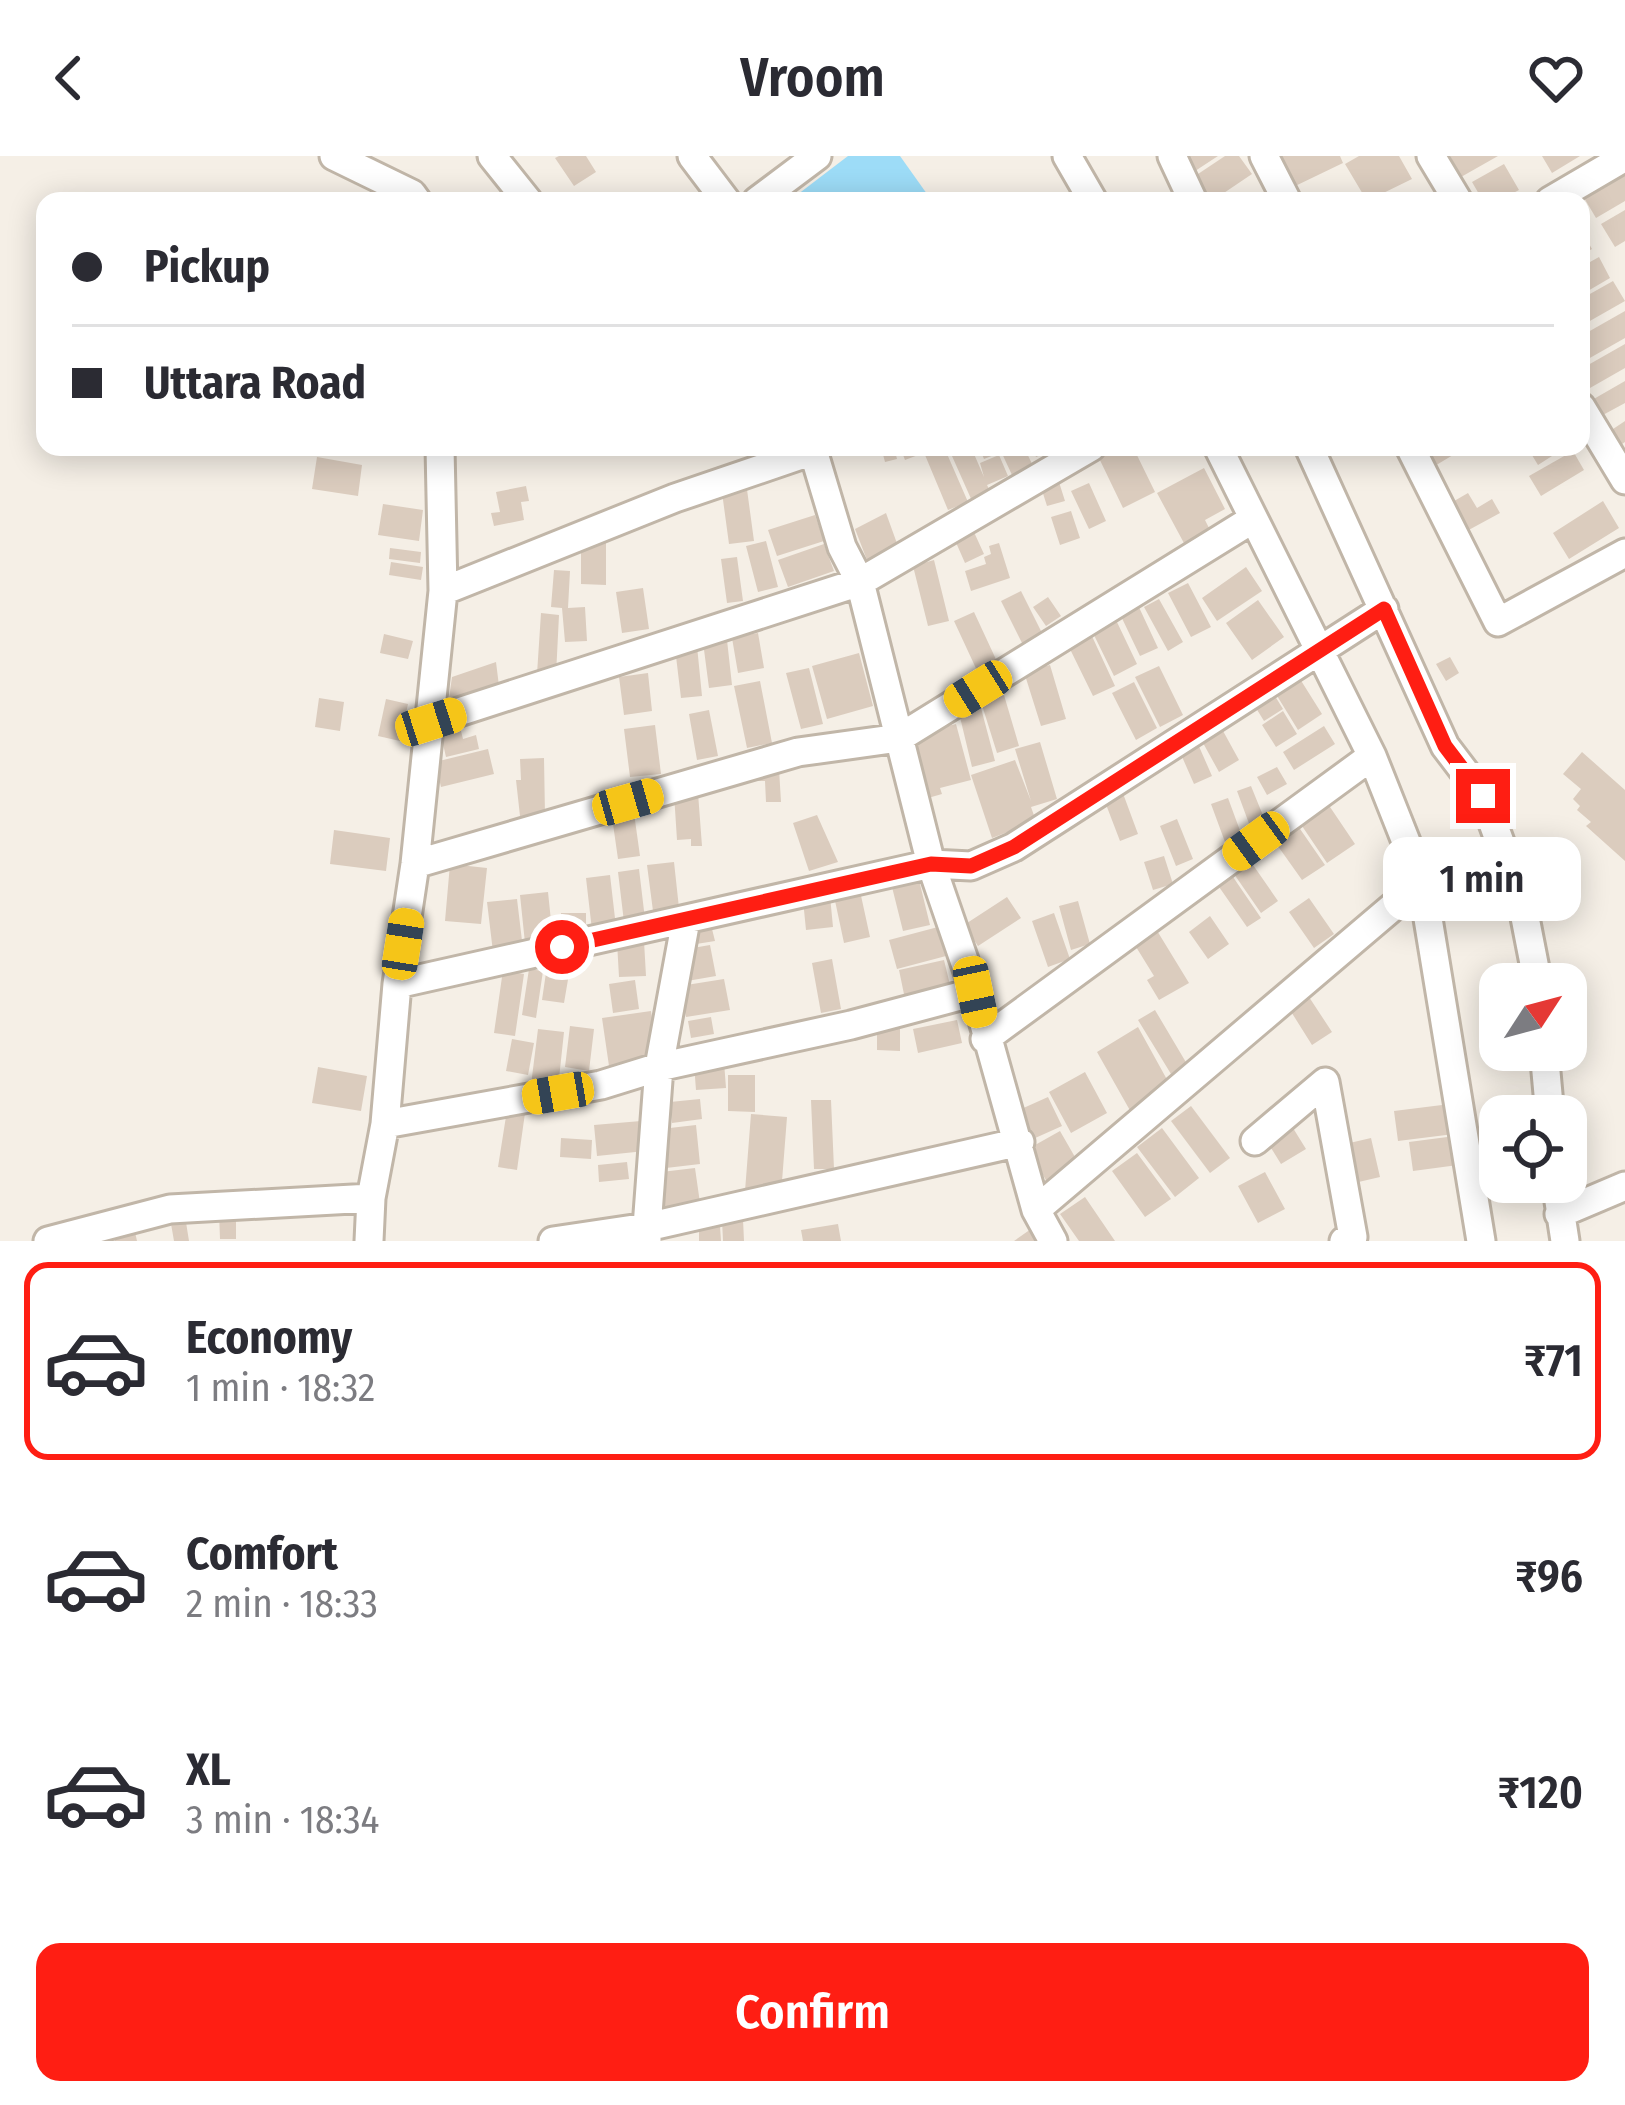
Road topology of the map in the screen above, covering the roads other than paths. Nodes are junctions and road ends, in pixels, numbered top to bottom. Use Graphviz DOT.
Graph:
graph roads {
  1 [pos="334,156"];
  2 [pos="493,156"];
  3 [pos="692,156"];
  4 [pos="817,156"];
  5 [pos="1067,156"];
  6 [pos="1172,156"];
  7 [pos="1264,156"];
  8 [pos="1431,156"];
  9 [pos="1625,157"];
  10 [pos="408,192"];
  11 [pos="521,192"];
  12 [pos="719,192"];
  13 [pos="769,192"];
  14 [pos="1088,192"];
  15 [pos="1189,192"];
  16 [pos="1282,192"];
  17 [pos="1453,192"];
  18 [pos="1565,192"];
  19 [pos="1590,422"];
  20 [pos="440,456"];
  21 [pos="793,456"];
  22 [pos="815,456"];
  23 [pos="1076,456"];
  24 [pos="1222,456"];
  25 [pos="1313,456"];
  26 [pos="1415,456"];
  27 [pos="1625,480"];
  28 [pos="1253,519"];
  29 [pos="1625,553"];
  30 [pos="860,582"];
  31 [pos="443,591"];
  32 [pos="1384,609"];
  33 [pos="1319,649"];
  34 [pos="431,722"];
  35 [pos="899,738"];
  36 [pos="1372,756"];
  37 [pos="415,864"];
  38 [pos="931,864"];
  39 [pos="1422,882"];
  40 [pos="686,920"];
  41 [pos="1534,963"];
  42 [pos="397,984"];
  43 [pos="975,992"];
  44 [pos="985,1040"];
  45 [pos="659,1067"];
  46 [pos="385,1124"];
  47 [pos="1255,1141"];
  48 [pos="1020,1142"];
  49 [pos="1625,1186"];
  50 [pos="370,1198"];
  51 [pos="1036,1210"];
  52 [pos="1562,1227"];
  53 [pos="647,1234"];
  54 [pos="48,1241"];
  55 [pos="369,1241"];
  56 [pos="553,1241"];
  57 [pos="1053,1241"];
  58 [pos="1345,1241"];
  59 [pos="1480,1241"];
  1 -- 10 [label="street"];
  2 -- 11 [label="street"];
  3 -- 12 [label="street"];
  4 -- 13 [label="street"];
  5 -- 14 [label="street"];
  6 -- 15 [label="street"];
  7 -- 16 [label="street"];
  8 -- 17 [label="street"];
  9 -- 18 [label="street"];
  19 -- 27 [label="street"];
  20 -- 31 [label="street"];
  21 -- 31 [label="street"];
  22 -- 30 [label="street"];
  23 -- 30 [label="street"];
  24 -- 28 [label="street"];
  25 -- 32 [label="street"];
  26 -- 29 [label="street"];
  28 -- 33 [label="street"];
  28 -- 35 [label="street"];
  30 -- 34 [label="street"];
  30 -- 35 [label="street"];
  31 -- 34 [label="street"];
  32 -- 33 [label="street"];
  32 -- 41 [label="street"];
  33 -- 36 [label="street"];
  33 -- 38 [label="street"];
  34 -- 37 [label="street"];
  35 -- 37 [label="street"];
  35 -- 38 [label="street"];
  36 -- 39 [label="street"];
  36 -- 44 [label="street"];
  37 -- 42 [label="street"];
  38 -- 40 [label="street"];
  38 -- 43 [label="street"];
  39 -- 51 [label="street"];
  39 -- 59 [label="street"];
  40 -- 42 [label="street"];
  40 -- 45 [label="street"];
  42 -- 46 [label="street"];
  43 -- 44 [label="street"];
  43 -- 45 [label="street"];
  44 -- 48 [label="street"];
  45 -- 46 [label="street"];
  45 -- 53 [label="street"];
  46 -- 50 [label="street"];
  47 -- 58 [label="street"];
  48 -- 51 [label="street"];
  48 -- 53 [label="street"];
  49 -- 52 [label="street"];
  50 -- 54 [label="street"];
  50 -- 55 [label="street"];
  51 -- 57 [label="street"];
  53 -- 56 [label="street"];
}
